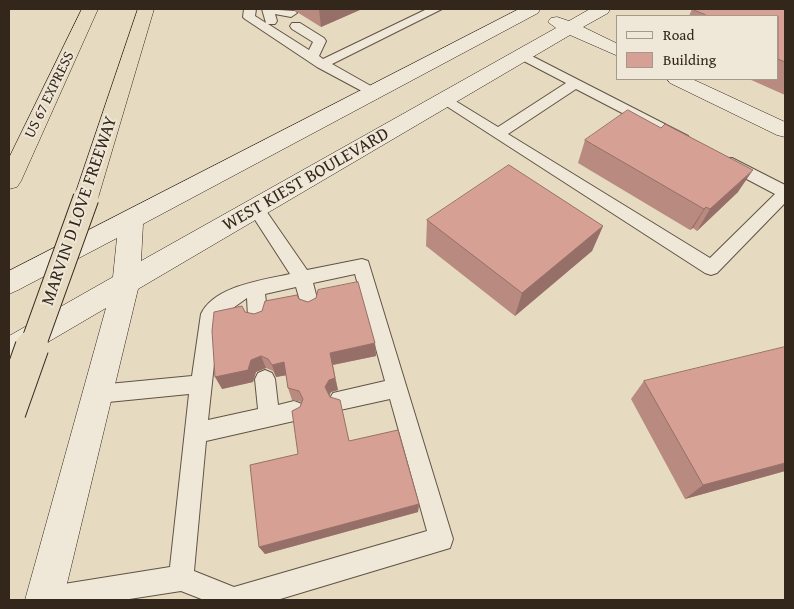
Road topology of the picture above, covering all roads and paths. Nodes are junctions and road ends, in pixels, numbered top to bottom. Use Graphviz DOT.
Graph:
graph roads {
  1 [pos="90,9"];
  2 [pos="146,9"];
  3 [pos="250,9"];
  4 [pos="433,9"];
  5 [pos="531,9"];
  6 [pos="602,9"];
  7 [pos="300,28"];
  8 [pos="570,28"];
  9 [pos="616,50"];
  10 [pos="522,55"];
  11 [pos="317,60"];
  12 [pos="679,80"];
  13 [pos="576,84"];
  14 [pos="444,100"];
  15 [pos="393,106"];
  16 [pos="785,130"];
  17 [pos="498,134"];
  18 [pos="698,147"];
  19 [pos="716,156"];
  20 [pos="9,180"];
  21 [pos="785,193"];
  22 [pos="256,209"];
  23 [pos="131,219"];
  24 [pos="303,278"];
  25 [pos="9,283"];
  26 [pos="126,284"];
  27 [pos="255,289"];
  28 [pos="310,306"];
  29 [pos="258,317"];
  30 [pos="9,350"];
  31 [pos="265,380"];
  32 [pos="201,384"];
  33 [pos="397,388"];
  34 [pos="98,394"];
  35 [pos="340,400"];
  36 [pos="294,411"];
  37 [pos="9,412"];
  38 [pos="270,416"];
  39 [pos="196,433"];
  40 [pos="181,578"];
  41 [pos="44,600"];
  1 -- 20 [label="highway, US 67 EXPRESS"];
  2 -- 37 [label="highway, MARVIN D LOVE FREEWAY, bridge"];
  3 -- 11 [label="lane"];
  4 -- 11 [label="lane"];
  5 -- 8 [label="main road"];
  5 -- 15 [label="main road, WEST KIEST BOULEVARD"];
  6 -- 8 [label="main road, WEST KIEST BOULEVARD"];
  7 -- 11 [label="lane"];
  8 -- 9 [label="main road"];
  8 -- 10 [label="main road, WEST KIEST BOULEVARD"];
  10 -- 13 [label="lane"];
  10 -- 14 [label="main road, WEST KIEST BOULEVARD"];
  11 -- 15 [label="lane"];
  12 -- 16 [label="main road"];
  13 -- 17 [label="lane"];
  13 -- 18 [label="lane"];
  14 -- 15 [label="main road, WEST KIEST BOULEVARD"];
  14 -- 17 [label="lane"];
  15 -- 22 [label="main road, WEST KIEST BOULEVARD"];
  15 -- 23 [label="main road, WEST KIEST BOULEVARD"];
  17 -- 21 [label="lane"];
  19 -- 21 [label="lane"];
  22 -- 24 [label="lane"];
  22 -- 26 [label="main road, WEST KIEST BOULEVARD"];
  23 -- 25 [label="main road, WEST KIEST BOULEVARD"];
  23 -- 26 [label="main road"];
  24 -- 27 [label="lane"];
  24 -- 28 [label="lane"];
  24 -- 33 [label="lane"];
  26 -- 30 [label="main road, WEST KIEST BOULEVARD"];
  26 -- 34 [label="main road"];
  27 -- 29 [label="lane"];
  27 -- 32 [label="lane"];
  31 -- 38 [label="lane"];
  32 -- 34 [label="lane"];
  32 -- 39 [label="lane"];
  33 -- 35 [label="lane"];
  33 -- 40 [label="lane"];
  34 -- 41 [label="main road"];
  36 -- 38 [label="lane"];
  38 -- 39 [label="lane"];
  39 -- 40 [label="lane"];
  40 -- 41 [label="lane"];
}
